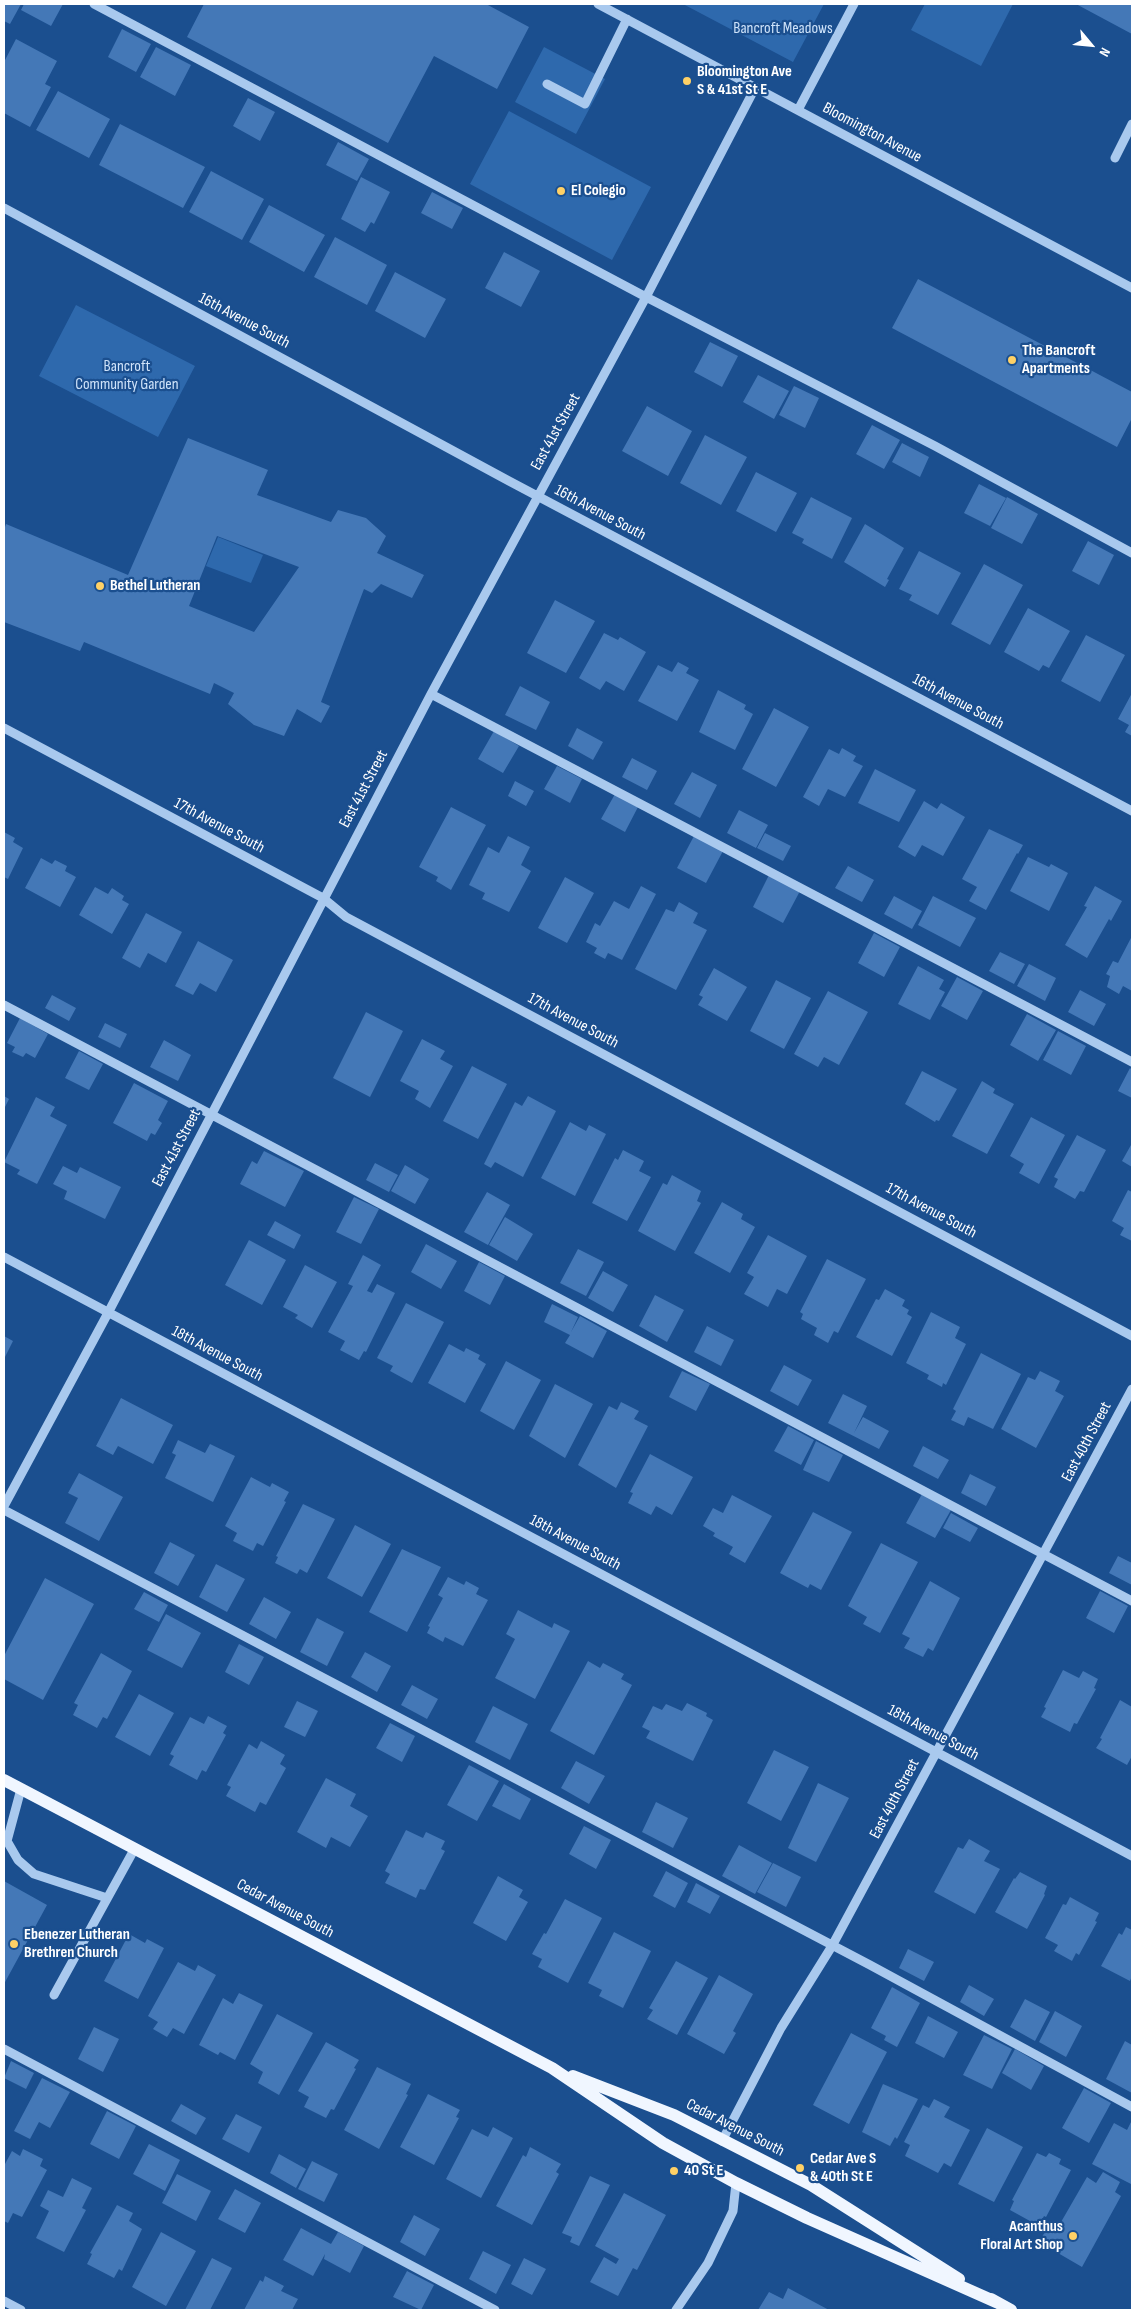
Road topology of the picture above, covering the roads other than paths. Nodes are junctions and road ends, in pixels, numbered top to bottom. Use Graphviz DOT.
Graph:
graph roads {
  1 [pos="94,4"];
  2 [pos="598,4"];
  3 [pos="854,4"];
  4 [pos="627,19"];
  5 [pos="547,84"];
  6 [pos="755,88"];
  7 [pos="798,110"];
  8 [pos="1132,124"];
  9 [pos="1115,158"];
  10 [pos="4,208"];
  11 [pos="1132,288"];
  12 [pos="646,297"];
  13 [pos="538,496"];
  14 [pos="1132,553"];
  15 [pos="431,694"];
  16 [pos="4,728"];
  17 [pos="1132,811"];
  18 [pos="323,898"];
  19 [pos="4,1005"];
  20 [pos="1132,1062"];
  21 [pos="212,1115"];
  22 [pos="4,1257"];
  23 [pos="108,1313"];
  24 [pos="1132,1336"];
  25 [pos="1132,1389"];
  26 [pos="4,1506"];
  27 [pos="4,1510"];
  28 [pos="1043,1554"];
  29 [pos="1132,1600"];
  30 [pos="937,1752"];
  31 [pos="4,1780"];
  32 [pos="21,1789"];
  33 [pos="134,1848"];
  34 [pos="1132,1856"];
  35 [pos="107,1898"];
  36 [pos="832,1946"];
  37 [pos="54,1995"];
  38 [pos="4,2049"];
  39 [pos="552,2068"];
  40 [pos="1132,2107"];
  41 [pos="722,2141"];
  42 [pos="736,2183"];
  43 [pos="4,2301"];
  44 [pos="996,2302"];
  45 [pos="21,2310"];
  46 [pos="496,2310"];
  47 [pos="676,2310"];
  48 [pos="1011,2310"];
  1 -- 12 [label="street"];
  2 -- 4 [label="street, Bloomington Avenue"];
  3 -- 7 [label="street"];
  4 -- 5 [label="street"];
  4 -- 6 [label="street, Bloomington Avenue"];
  6 -- 7 [label="street, Bloomington Avenue"];
  6 -- 12 [label="street, East 41st Street"];
  7 -- 11 [label="street, Bloomington Avenue"];
  8 -- 9 [label="street"];
  10 -- 13 [label="street, 16th Avenue South"];
  12 -- 13 [label="street, East 41st Street"];
  12 -- 14 [label="street"];
  13 -- 15 [label="street, East 41st Street"];
  13 -- 17 [label="street, 16th Avenue South"];
  15 -- 18 [label="street, East 41st Street"];
  15 -- 20 [label="street"];
  16 -- 18 [label="street, 17th Avenue South"];
  18 -- 21 [label="street, East 41st Street"];
  18 -- 24 [label="street, 17th Avenue South"];
  19 -- 21 [label="street"];
  21 -- 23 [label="street, East 41st Street"];
  21 -- 28 [label="street"];
  22 -- 23 [label="street, 18th Avenue South"];
  23 -- 26 [label="street, East 41st Street"];
  23 -- 30 [label="street, 18th Avenue South"];
  25 -- 28 [label="street, East 40th Street"];
  27 -- 36 [label="street"];
  28 -- 29 [label="street"];
  28 -- 30 [label="street, East 40th Street"];
  30 -- 34 [label="street, 18th Avenue South"];
  30 -- 36 [label="street, East 40th Street"];
  31 -- 32 [label="main road, Cedar Avenue South"];
  32 -- 33 [label="main road, Cedar Avenue South"];
  32 -- 35 [label="street"];
  33 -- 35 [label="street"];
  33 -- 39 [label="main road, Cedar Avenue South"];
  35 -- 37 [label="street"];
  36 -- 40 [label="street"];
  36 -- 41 [label="street, East 40th Street"];
  38 -- 46 [label="street"];
  39 -- 41 [label="main road, Cedar Avenue South"];
  39 -- 42 [label="main road, Cedar Avenue South"];
  41 -- 44 [label="main road, Cedar Avenue South"];
  42 -- 44 [label="main road, Cedar Avenue South"];
  42 -- 47 [label="street"];
  43 -- 45 [label="street"];
  44 -- 48 [label="main road, Cedar Avenue South"];
}
